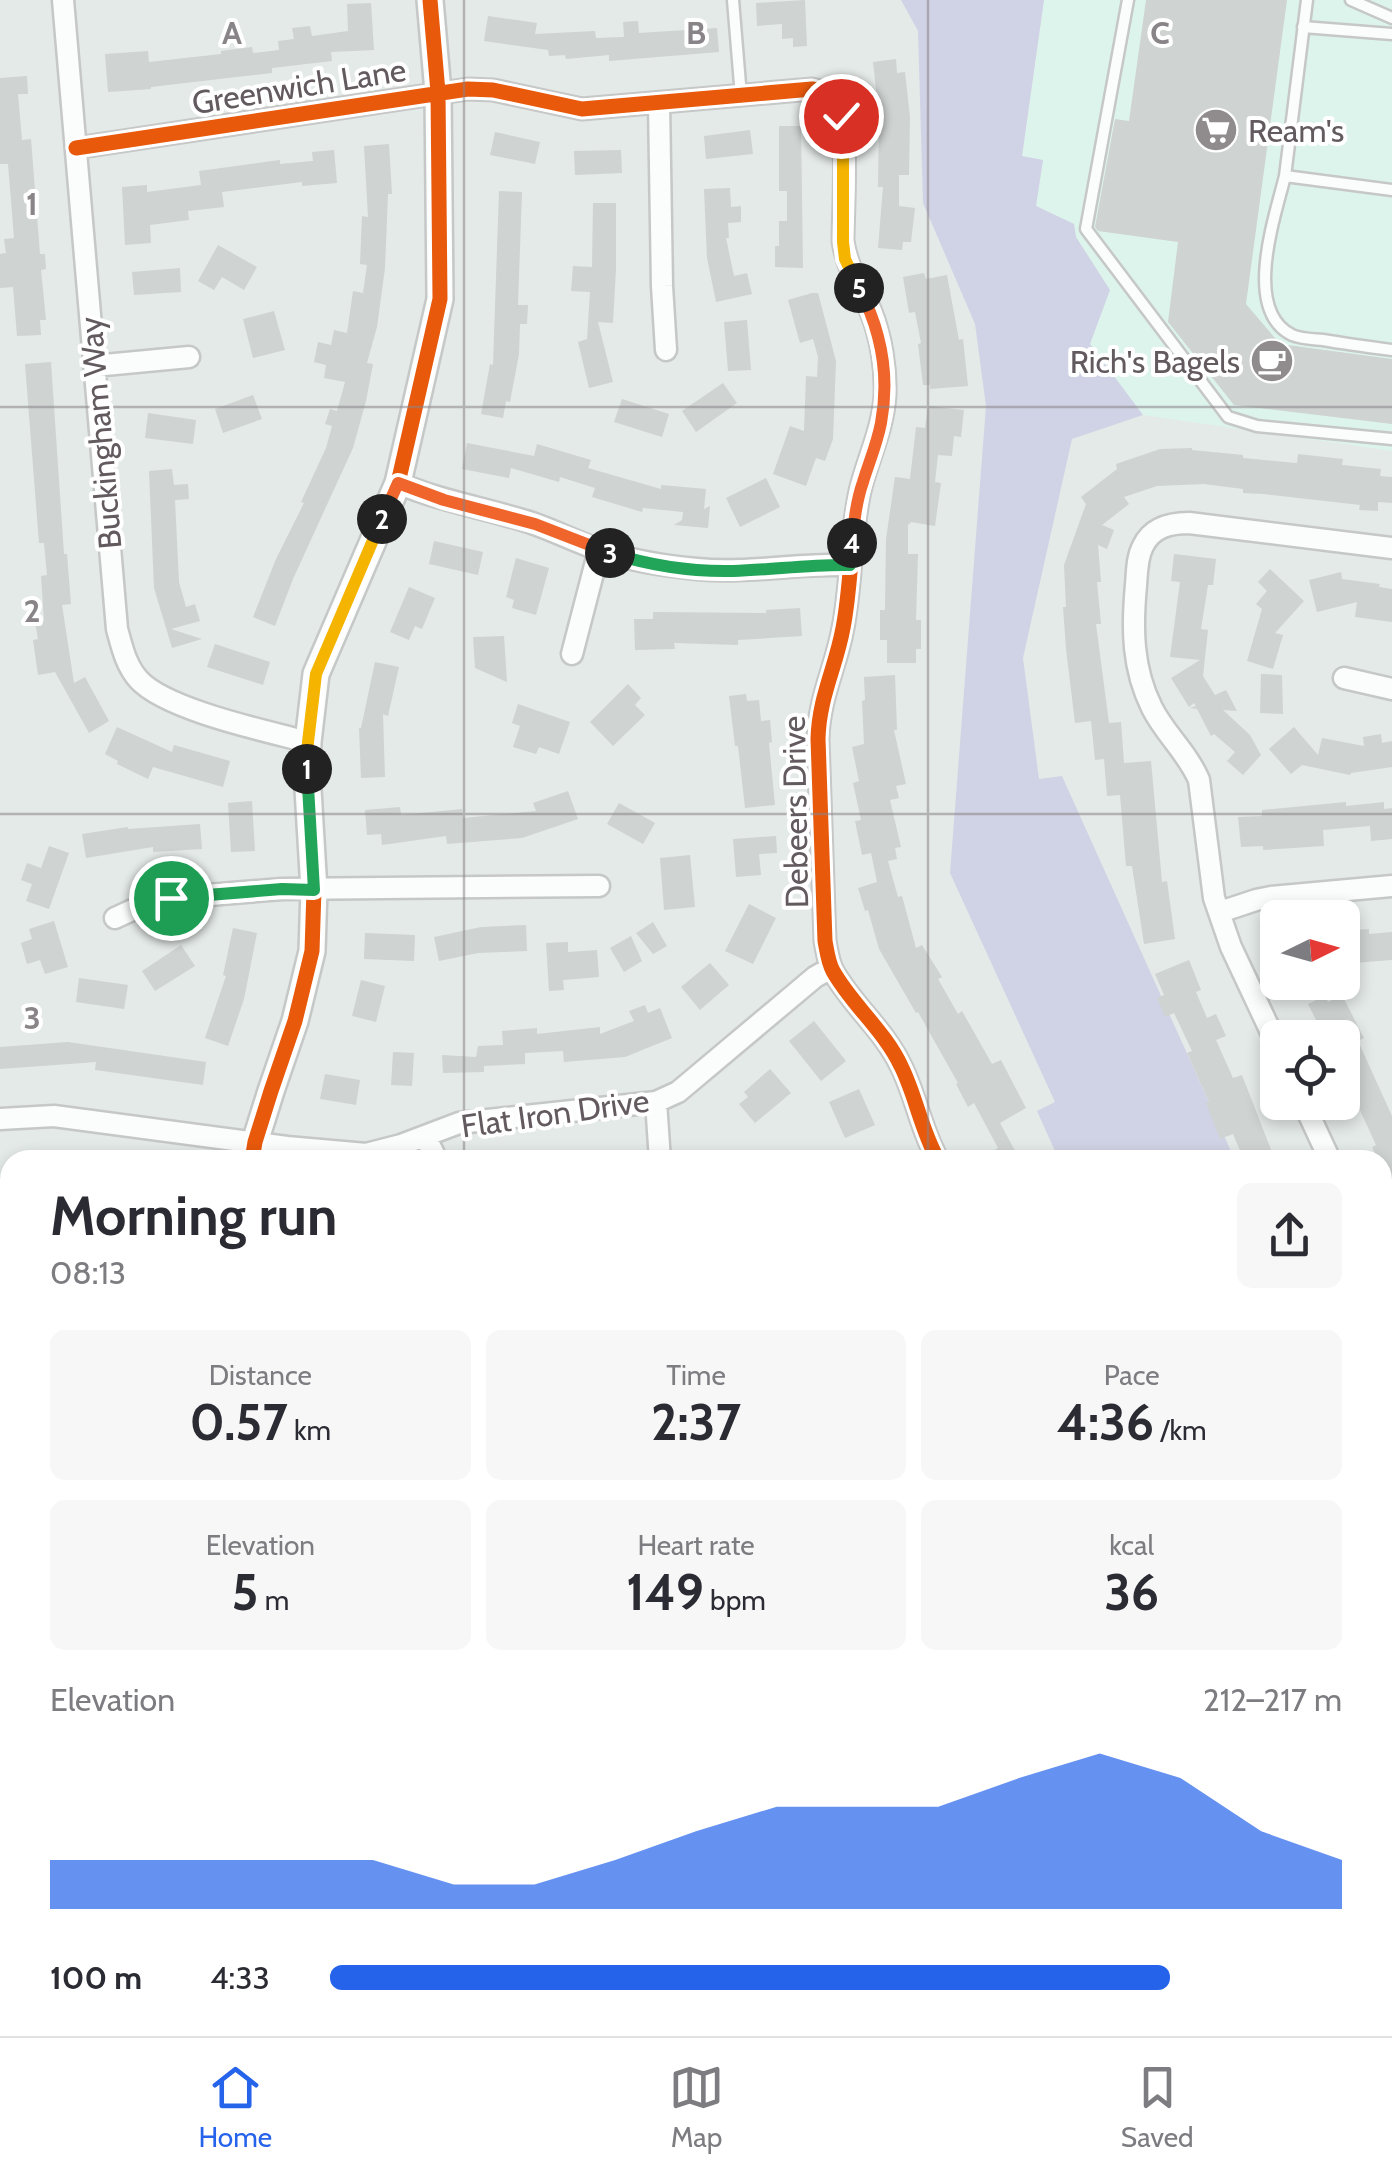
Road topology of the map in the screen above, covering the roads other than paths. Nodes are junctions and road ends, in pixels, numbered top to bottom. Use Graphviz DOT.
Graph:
graph roads {
  1 [pos="62,0"];
  2 [pos="430,0"];
  3 [pos="733,0"];
  4 [pos="1128,0"];
  5 [pos="1307,0"];
  6 [pos="1351,0"];
  7 [pos="1392,18"];
  8 [pos="1304,27"];
  9 [pos="1392,34"];
  10 [pos="438,92"];
  11 [pos="827,94"];
  12 [pos="741,96"];
  13 [pos="659,104"];
  14 [pos="76,148"];
  15 [pos="1285,176"];
  16 [pos="1392,190"];
  17 [pos="666,350"];
  18 [pos="1392,350"];
  19 [pos="190,357"];
  20 [pos="94,366"];
  21 [pos="1392,439"];
  22 [pos="398,483"];
  23 [pos="1392,548"];
  24 [pos="599,550"];
  25 [pos="850,565"];
  26 [pos="572,654"];
  27 [pos="1344,678"];
  28 [pos="1392,690"];
  29 [pos="308,742"];
  30 [pos="599,886"];
  31 [pos="1392,886"];
  32 [pos="314,890"];
  33 [pos="1220,912"];
  34 [pos="115,918"];
  35 [pos="831,968"];
  36 [pos="1265,1020"];
  37 [pos="656,1102"];
  38 [pos="0,1119"];
  39 [pos="1311,1120"];
  40 [pos="425,1136"];
  41 [pos="248,1150"];
  42 [pos="254,1150"];
  43 [pos="386,1150"];
  44 [pos="432,1150"];
  45 [pos="659,1150"];
  46 [pos="933,1150"];
  47 [pos="1325,1150"];
  1 -- 14 [label="street, Buckingham Way"];
  2 -- 10 [label="street"];
  3 -- 12 [label="lane"];
  4 -- 21 [label="lane"];
  5 -- 8 [label="lane"];
  6 -- 7 [label="lane"];
  8 -- 9 [label="lane"];
  8 -- 15 [label="lane"];
  10 -- 13 [label="street, Greenwich Lane"];
  10 -- 14 [label="street, Greenwich Lane"];
  10 -- 22 [label="street"];
  11 -- 12 [label="street, Greenwich Lane"];
  11 -- 25 [label="street, Debeers Drive"];
  12 -- 13 [label="street, Greenwich Lane"];
  13 -- 17 [label="street"];
  14 -- 20 [label="street, Buckingham Way"];
  15 -- 16 [label="lane"];
  15 -- 18 [label="lane"];
  19 -- 20 [label="street"];
  20 -- 29 [label="street, Buckingham Way"];
  22 -- 24 [label="street"];
  22 -- 29 [label="street"];
  23 -- 33 [label="street"];
  24 -- 25 [label="street"];
  24 -- 26 [label="street"];
  25 -- 35 [label="street, Debeers Drive"];
  27 -- 28 [label="street"];
  29 -- 32 [label="street"];
  30 -- 32 [label="street"];
  31 -- 33 [label="street"];
  32 -- 34 [label="street"];
  32 -- 42 [label="street"];
  33 -- 36 [label="street"];
  35 -- 37 [label="street, Flat Iron Drive"];
  35 -- 46 [label="street"];
  37 -- 40 [label="street, Flat Iron Drive"];
  37 -- 45 [label="street"];
  38 -- 41 [label="street, Flat Iron Drive"];
  39 -- 47 [label="street"];
  40 -- 43 [label="street, Flat Iron Drive"];
  40 -- 44 [label="street"];
}
